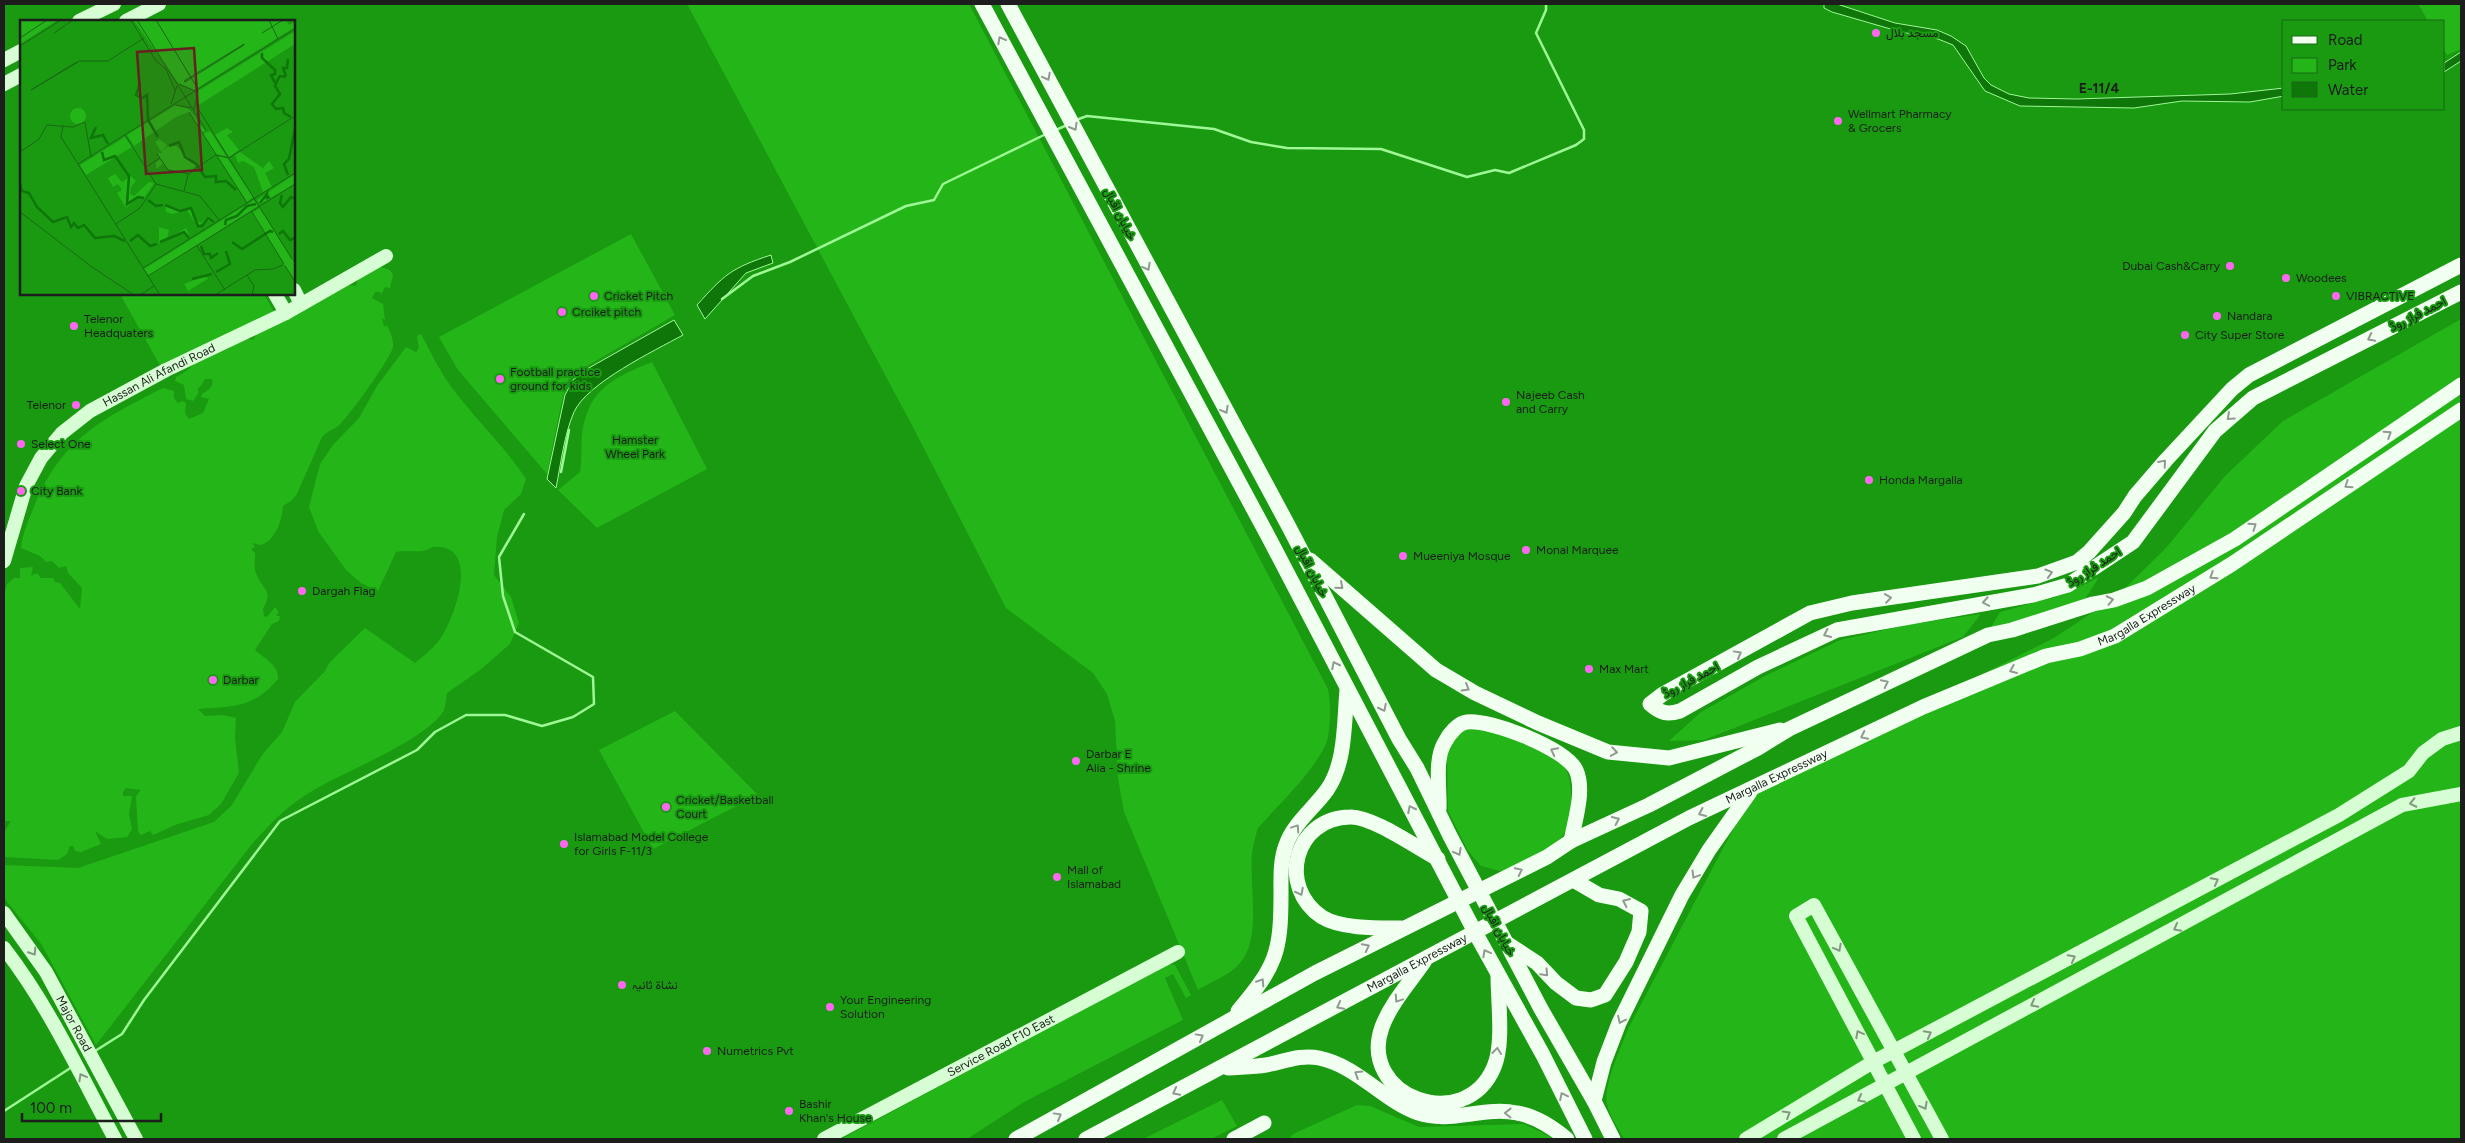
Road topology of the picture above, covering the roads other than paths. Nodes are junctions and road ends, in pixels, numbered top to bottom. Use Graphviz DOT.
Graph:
graph roads {
  1 [pos="114,4"];
  2 [pos="159,4"];
  3 [pos="982,4"];
  4 [pos="1008,4"];
  5 [pos="149,16"];
  6 [pos="81,20"];
  7 [pos="134,20"];
  8 [pos="1031,47"];
  9 [pos="20,52"];
  10 [pos="4,60"];
  11 [pos="1012,60"];
  12 [pos="20,76"];
  13 [pos="4,84"];
  14 [pos="386,256"];
  15 [pos="2461,265"];
  16 [pos="2434,279"];
  17 [pos="295,292"];
  18 [pos="2461,292"];
  19 [pos="276,295"];
  20 [pos="2444,301"];
  21 [pos="302,304"];
  22 [pos="286,314"];
  23 [pos="2461,385"];
  24 [pos="2461,410"];
  25 [pos="1246,448"];
  26 [pos="1226,459"];
  27 [pos="1303,554"];
  28 [pos="4,561"];
  29 [pos="1347,689"];
  30 [pos="1789,729"];
  31 [pos="2461,733"];
  32 [pos="1751,791"];
  33 [pos="2461,794"];
  34 [pos="1439,813"];
  35 [pos="1572,841"];
  36 [pos="1438,859"];
  37 [pos="1575,881"];
  38 [pos="4,913"];
  39 [pos="1403,928"];
  40 [pos="1507,943"];
  41 [pos="4,948"];
  42 [pos="1178,952"];
  43 [pos="1426,959"];
  44 [pos="1498,974"];
  45 [pos="68,1011"];
  46 [pos="54,1020"];
  47 [pos="1230,1020"];
  48 [pos="1894,1052"];
  49 [pos="1873,1062"];
  50 [pos="1219,1069"];
  51 [pos="1907,1074"];
  52 [pos="1886,1086"];
  53 [pos="1594,1101"];
  54 [pos="1264,1123"];
  55 [pos="115,1139"];
  56 [pos="136,1139"];
  57 [pos="824,1139"];
  58 [pos="1016,1139"];
  59 [pos="1086,1139"];
  60 [pos="1234,1139"];
  61 [pos="1567,1139"];
  62 [pos="1585,1139"];
  63 [pos="1613,1139"];
  64 [pos="1746,1139"];
  65 [pos="1784,1139"];
  66 [pos="1914,1139"];
  67 [pos="1942,1139"];
  1 -- 6 [label="street"];
  2 -- 5 [label="street"];
  11 -- 3 [label="main road, خیابان اقبال, one-way"];
  4 -- 8 [label="main road, خیابان اقبال"];
  5 -- 7 [label="street"];
  8 -- 11 [label="main road"];
  8 -- 25 [label="main road, خیابان اقبال, one-way"];
  9 -- 10 [label="street"];
  11 -- 26 [label="main road, خیابان اقبال"];
  12 -- 13 [label="street"];
  14 -- 21 [label="street, Hassan Ali Afandi Road"];
  15 -- 16 [label="main road, احمد فراز روڈ"];
  16 -- 20 [label="main road"];
  20 -- 16 [label="main road, احمد فراز روڈ, one-way"];
  17 -- 21 [label="street"];
  18 -- 20 [label="main road, احمد فراز روڈ"];
  19 -- 22 [label="street"];
  21 -- 22 [label="street, Hassan Ali Afandi Road"];
  22 -- 28 [label="street, Hassan Ali Afandi Road"];
  30 -- 23 [label="main road, Margalla Expressway, one-way"];
  24 -- 32 [label="main road, Margalla Expressway, one-way"];
  25 -- 26 [label="main road"];
  25 -- 27 [label="main road, خیابان اقبال"];
  29 -- 26 [label="main road, خیابان اقبال, one-way"];
  27 -- 30 [label="main road, one-way"];
  27 -- 34 [label="main road, خیابان اقبال, one-way"];
  36 -- 29 [label="main road, خیابان اقبال, one-way"];
  47 -- 29 [label="main road, one-way"];
  35 -- 30 [label="main road, Margalla Expressway, one-way"];
  48 -- 31 [label="street, one-way"];
  32 -- 37 [label="main road, Margalla Expressway, one-way"];
  32 -- 53 [label="main road, one-way"];
  33 -- 51 [label="street, one-way"];
  35 -- 34 [label="main road, one-way"];
  34 -- 40 [label="main road, خیابان اقبال, one-way"];
  39 -- 35 [label="main road, Margalla Expressway, one-way"];
  36 -- 39 [label="main road, one-way"];
  44 -- 36 [label="main road, خیابان اقبال, one-way"];
  40 -- 37 [label="main road, one-way"];
  37 -- 43 [label="main road, Margalla Expressway"];
  38 -- 45 [label="street, Major Road, one-way"];
  47 -- 39 [label="main road, one-way"];
  40 -- 53 [label="main road, خیابان اقبال"];
  41 -- 46 [label="street, Major Road"];
  42 -- 57 [label="street, Service Road F10 East"];
  43 -- 44 [label="main road, one-way"];
  43 -- 50 [label="main road, Margalla Expressway, one-way"];
  62 -- 44 [label="main road, خیابان اقبال, one-way"];
  45 -- 46 [label="street"];
  45 -- 56 [label="street, Major Road"];
  55 -- 46 [label="street, Major Road, one-way"];
  58 -- 47 [label="main road, one-way"];
  48 -- 49 [label="street"];
  49 -- 48 [label="street, one-way"];
  48 -- 51 [label="street"];
  49 -- 52 [label="street"];
  64 -- 49 [label="street, one-way"];
  50 -- 59 [label="main road, Margalla Expressway, one-way"];
  61 -- 50 [label="main road, one-way"];
  51 -- 52 [label="street"];
  51 -- 67 [label="street, one-way"];
  52 -- 65 [label="street, one-way"];
  52 -- 66 [label="street"];
  53 -- 63 [label="main road, خیابان اقبال"];
  54 -- 60 [label="main road"];
}
